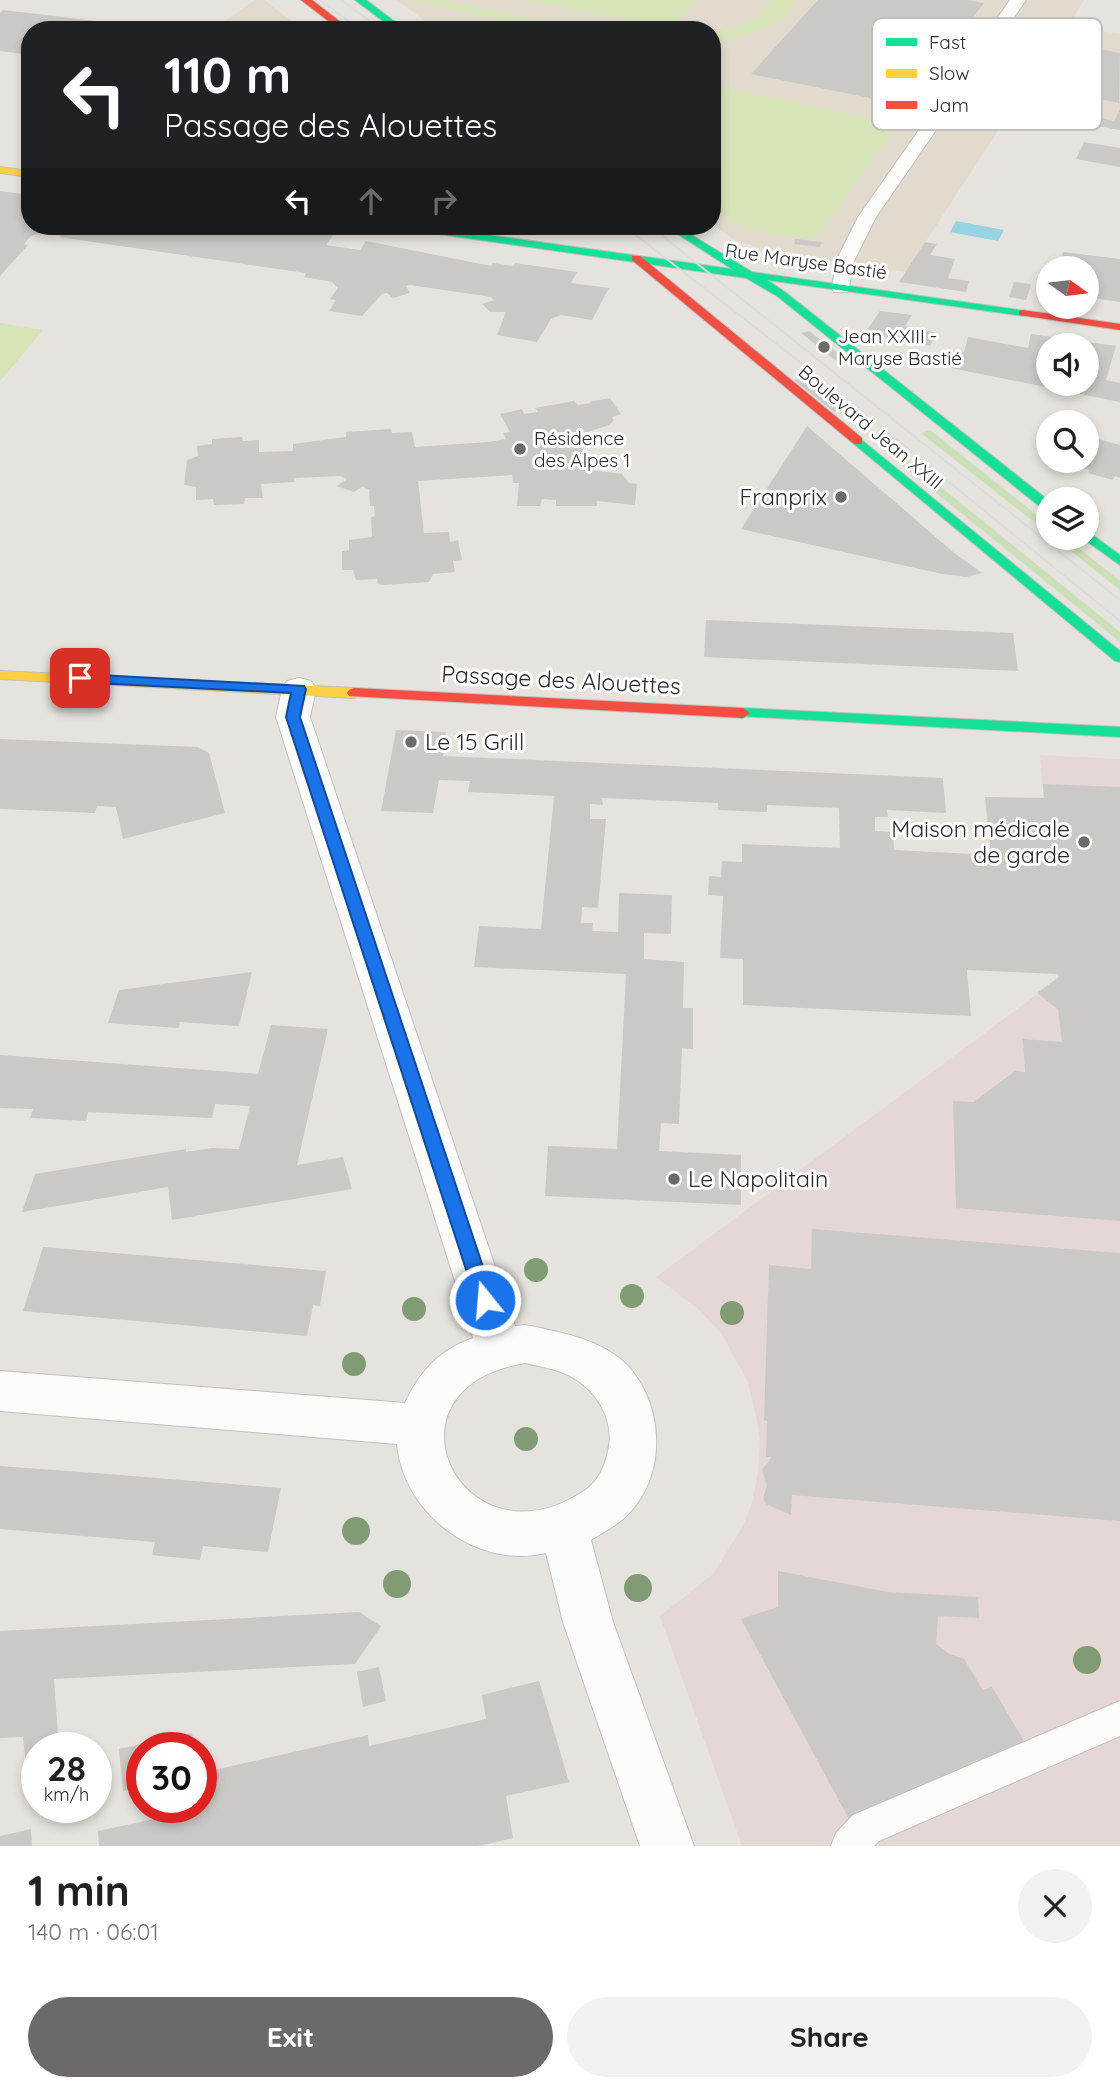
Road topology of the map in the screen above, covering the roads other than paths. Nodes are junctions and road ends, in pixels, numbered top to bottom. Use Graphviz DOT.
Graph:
graph roads {
  1 [pos="306,0"];
  2 [pos="360,0"];
  3 [pos="1018,0"];
  4 [pos="1005,18"];
  5 [pos="334,21"];
  6 [pos="389,21"];
  7 [pos="928,130"];
  8 [pos="0,170"];
  9 [pos="21,173"];
  10 [pos="469,235"];
  11 [pos="682,235"];
  12 [pos="611,237"];
  13 [pos="636,258"];
  14 [pos="759,276"];
  15 [pos="841,288"];
  16 [pos="1120,327"];
  17 [pos="1036,497"];
  18 [pos="1099,545"];
  19 [pos="1120,561"];
  20 [pos="1120,658"];
  21 [pos="0,675"];
  22 [pos="299,689"];
  23 [pos="1120,732"];
  24 [pos="499,1348"];
  25 [pos="0,1391"];
  26 [pos="420,1425"];
  27 [pos="564,1529"];
  28 [pos="1120,1718"];
  29 [pos="667,1846"];
  30 [pos="849,1846"];
  1 -- 5 [label="street"];
  2 -- 6 [label="street"];
  3 -- 4 [label="lane"];
  7 -- 15 [label="lane"];
  8 -- 9 [label="street"];
  10 -- 13 [label="street, Rue Maryse Bastié"];
  11 -- 14 [label="street, Boulevard Jean XXIII"];
  12 -- 13 [label="street, Boulevard Jean XXIII"];
  13 -- 14 [label="street, Rue Maryse Bastié"];
  13 -- 20 [label="street, Boulevard Jean XXIII"];
  14 -- 15 [label="street, Rue Maryse Bastié"];
  14 -- 17 [label="street, Boulevard Jean XXIII"];
  15 -- 16 [label="street, Rue Maryse Bastié"];
  18 -- 19 [label="street"];
  21 -- 22 [label="street, Passage des Alouettes"];
  22 -- 23 [label="street, Passage des Alouettes"];
  22 -- 24 [label="street"];
  24 -- 26 [label="street"];
  24 -- 27 [label="street"];
  25 -- 26 [label="street"];
  26 -- 27 [label="street"];
  27 -- 29 [label="street"];
  28 -- 30 [label="lane"];
}
